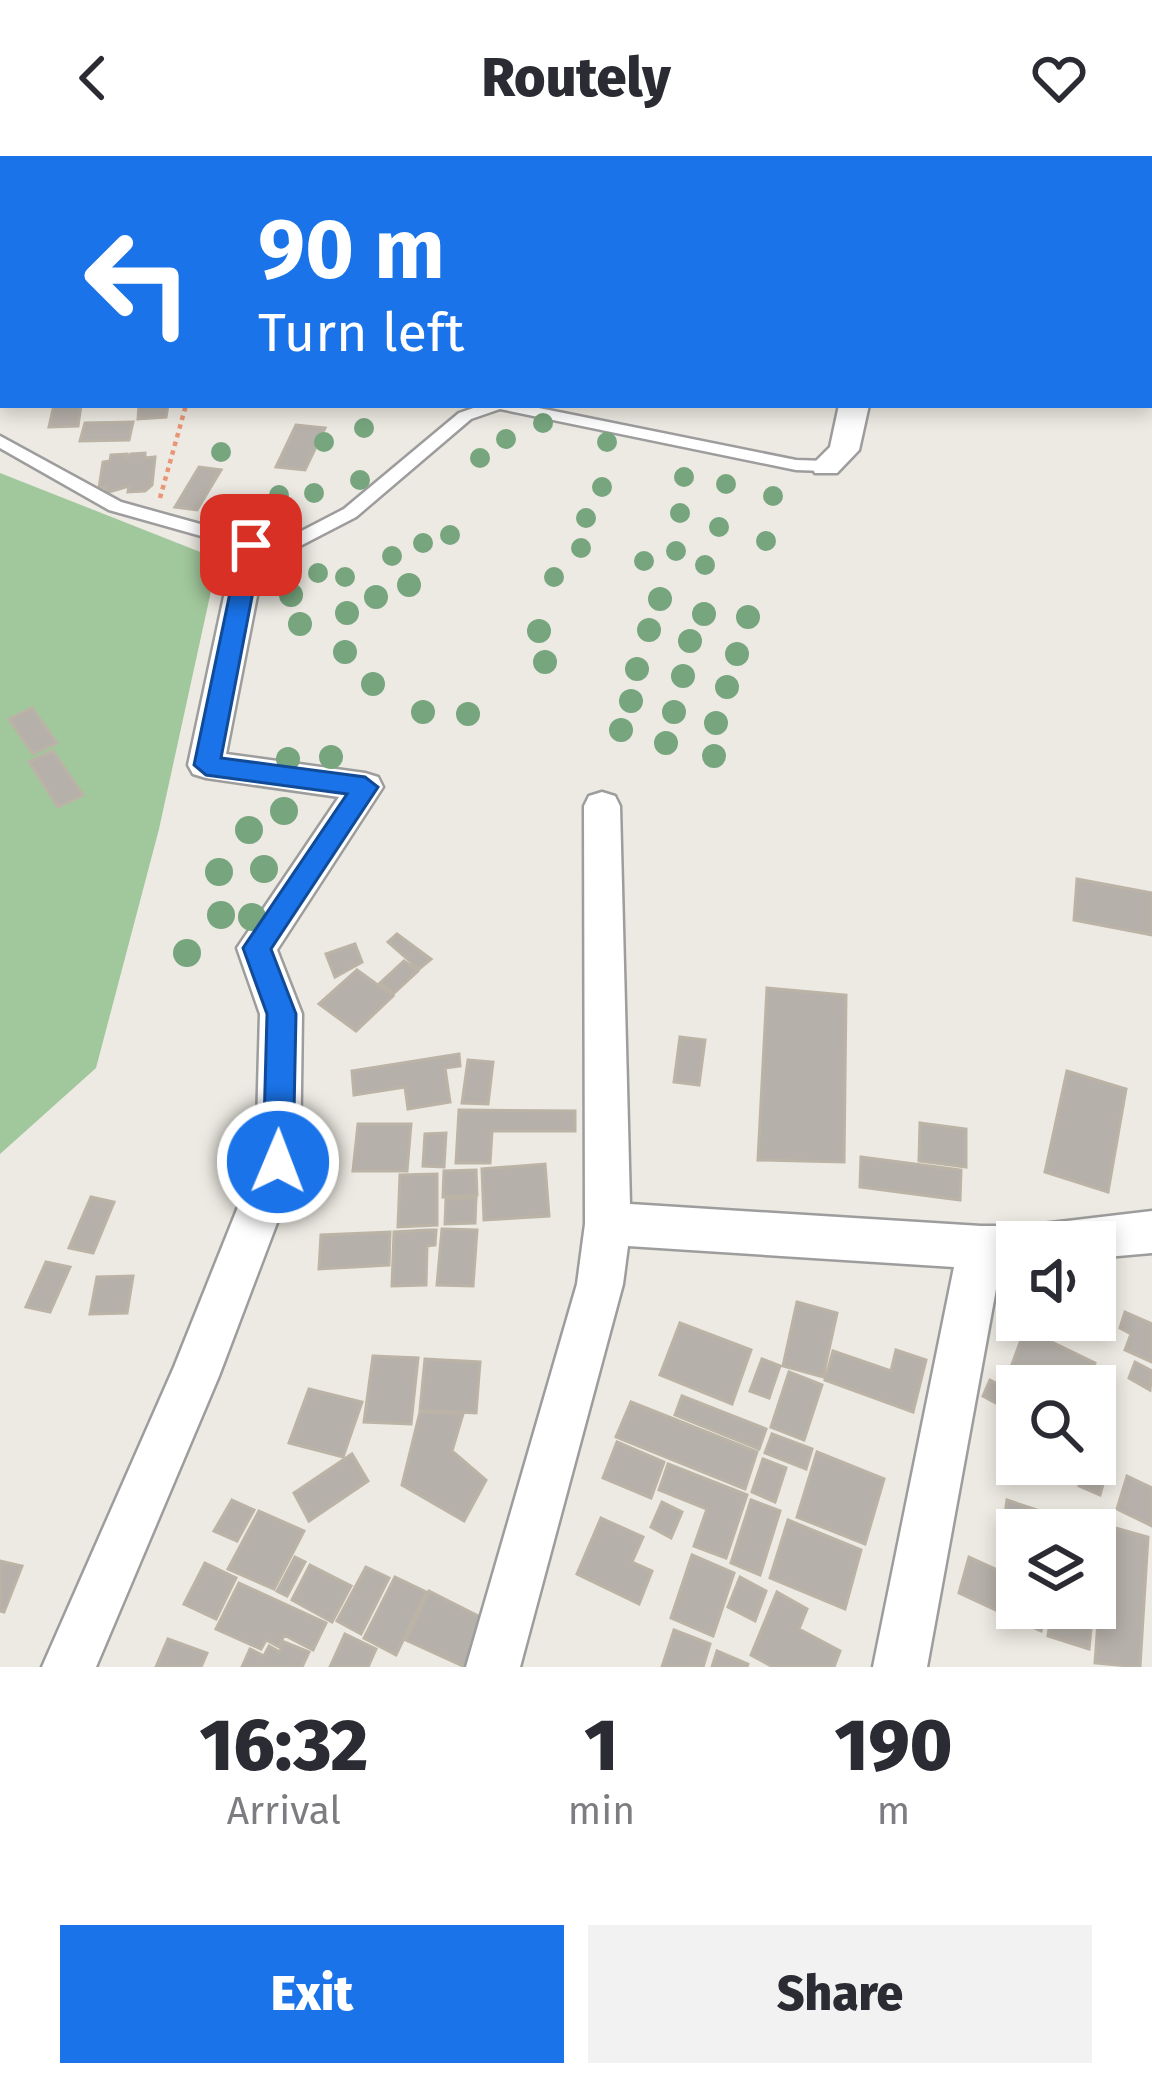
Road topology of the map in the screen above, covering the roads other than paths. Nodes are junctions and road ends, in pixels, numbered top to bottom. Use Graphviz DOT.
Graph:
graph roads {
  1 [pos="490,408"];
  2 [pos="514,408"];
  3 [pos="853,408"];
  4 [pos="0,441"];
  5 [pos="826,466"];
  6 [pos="251,545"];
  7 [pos="602,806"];
  8 [pos="608,1224"];
  9 [pos="1152,1232"];
  10 [pos="1116,1235"];
  11 [pos="996,1245"];
  12 [pos="996,1258"];
  13 [pos="68,1667"];
  14 [pos="493,1667"];
  15 [pos="900,1667"];
  1 -- 6 [label="lane"];
  2 -- 5 [label="lane"];
  3 -- 5 [label="street"];
  4 -- 6 [label="lane"];
  6 -- 13 [label="street"];
  7 -- 8 [label="street"];
  8 -- 11 [label="street"];
  8 -- 14 [label="street"];
  9 -- 10 [label="street"];
  12 -- 15 [label="street"];
}
